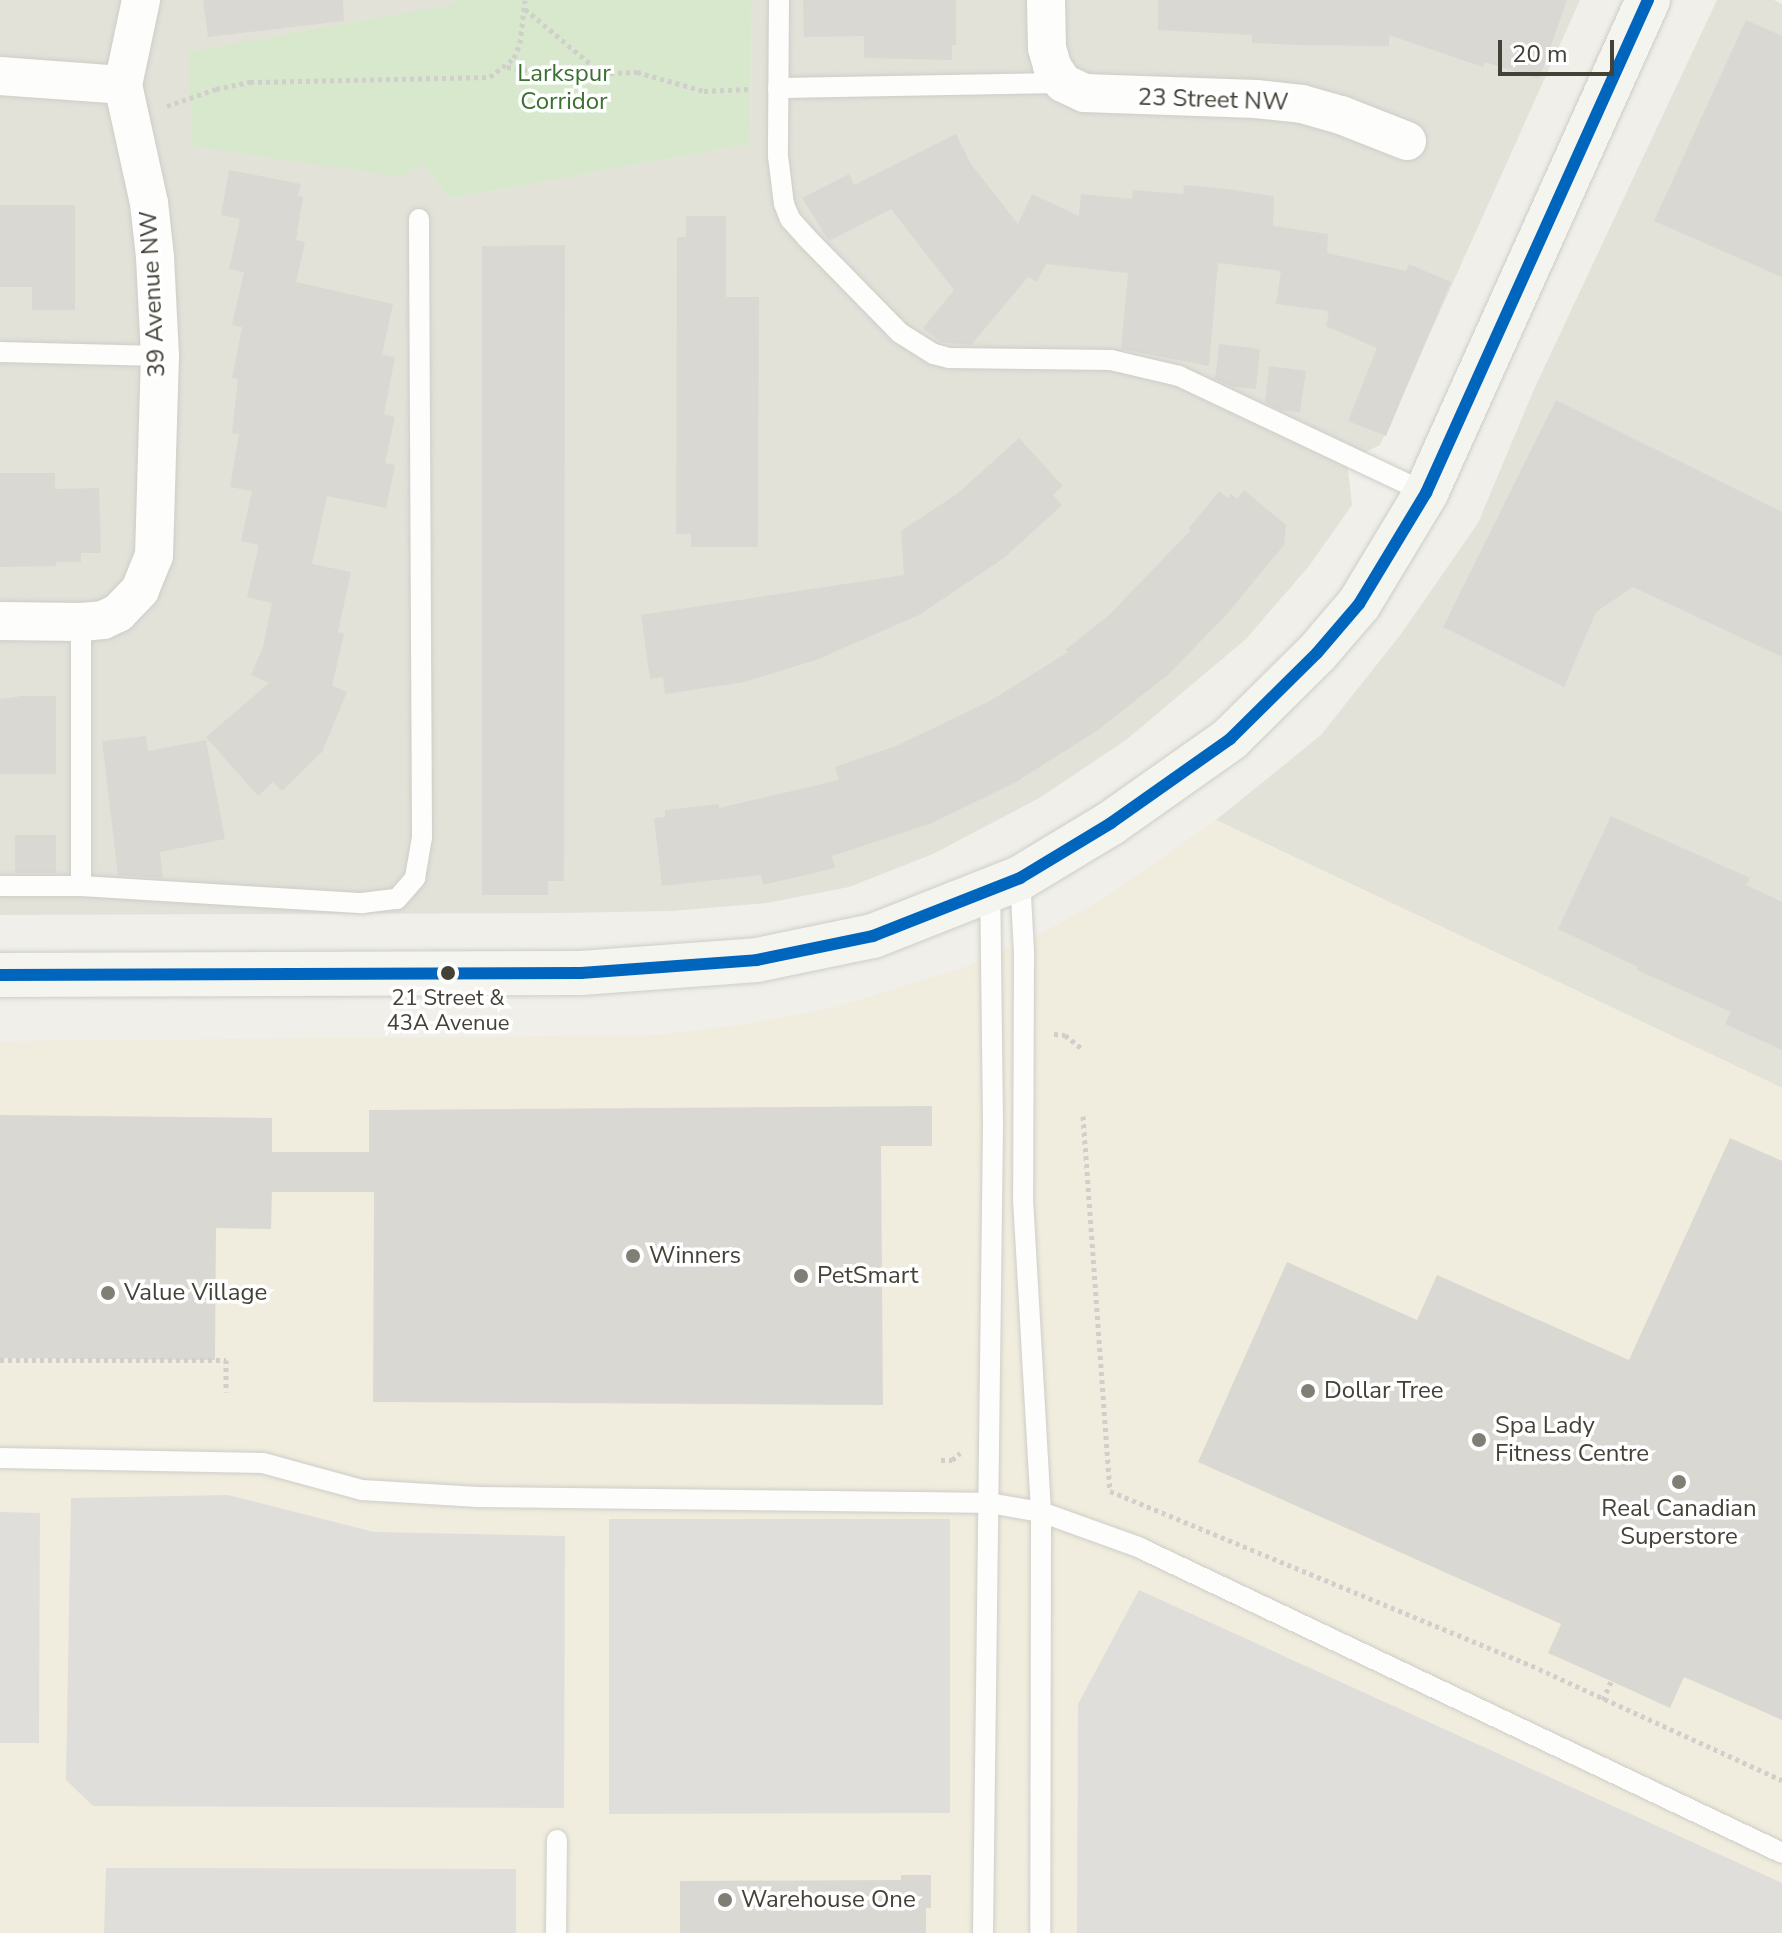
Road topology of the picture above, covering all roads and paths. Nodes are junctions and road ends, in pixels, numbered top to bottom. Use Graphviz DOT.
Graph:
graph roads {
  1 [pos="141,0"];
  2 [pos="525,0"];
  3 [pos="779,0"];
  4 [pos="1046,0"];
  5 [pos="1648,0"];
  6 [pos="525,9"];
  7 [pos="506,67"];
  8 [pos="599,71"];
  9 [pos="0,76"];
  10 [pos="1063,83"];
  11 [pos="778,88"];
  12 [pos="127,101"];
  13 [pos="1407,141"];
  14 [pos="419,219"];
  15 [pos="0,352"];
  16 [pos="160,356"];
  17 [pos="1426,493"];
  18 [pos="0,621"];
  19 [pos="81,622"];
  20 [pos="1005,884"];
  21 [pos="0,886"];
  22 [pos="81,886"];
  23 [pos="0,975"];
  24 [pos="1083,1116"];
  25 [pos="0,1360"];
  26 [pos="226,1392"];
  27 [pos="0,1458"];
  28 [pos="989,1503"];
  29 [pos="1041,1512"];
  30 [pos="1611,1681"];
  31 [pos="1603,1700"];
  32 [pos="1782,1780"];
  33 [pos="557,1840"];
  34 [pos="1782,1853"];
  35 [pos="556,1933"];
  36 [pos="983,1933"];
  37 [pos="1040,1933"];
  1 -- 12 [label="street, 39 Avenue NW"];
  2 -- 6 [label="path"];
  3 -- 11 [label="lane"];
  4 -- 10 [label="street"];
  5 -- 17 [label="street"];
  6 -- 7 [label="path"];
  6 -- 8 [label="path"];
  7 -- 8 [label="path"];
  7 -- 12 [label="path"];
  8 -- 11 [label="path"];
  9 -- 12 [label="street"];
  10 -- 11 [label="lane"];
  10 -- 13 [label="street, 23 Street NW"];
  11 -- 17 [label="lane"];
  12 -- 16 [label="street, 39 Avenue NW"];
  14 -- 22 [label="lane"];
  15 -- 16 [label="lane"];
  16 -- 19 [label="street, 39 Avenue NW"];
  17 -- 20 [label="street"];
  18 -- 19 [label="street"];
  19 -- 22 [label="lane"];
  20 -- 23 [label="street"];
  20 -- 28 [label="lane"];
  20 -- 29 [label="lane"];
  21 -- 22 [label="lane"];
  24 -- 31 [label="path"];
  25 -- 26 [label="path"];
  27 -- 28 [label="lane"];
  28 -- 29 [label="lane"];
  28 -- 36 [label="lane"];
  29 -- 34 [label="lane"];
  29 -- 37 [label="lane"];
  30 -- 31 [label="path"];
  31 -- 32 [label="path"];
  33 -- 35 [label="lane"];
}
